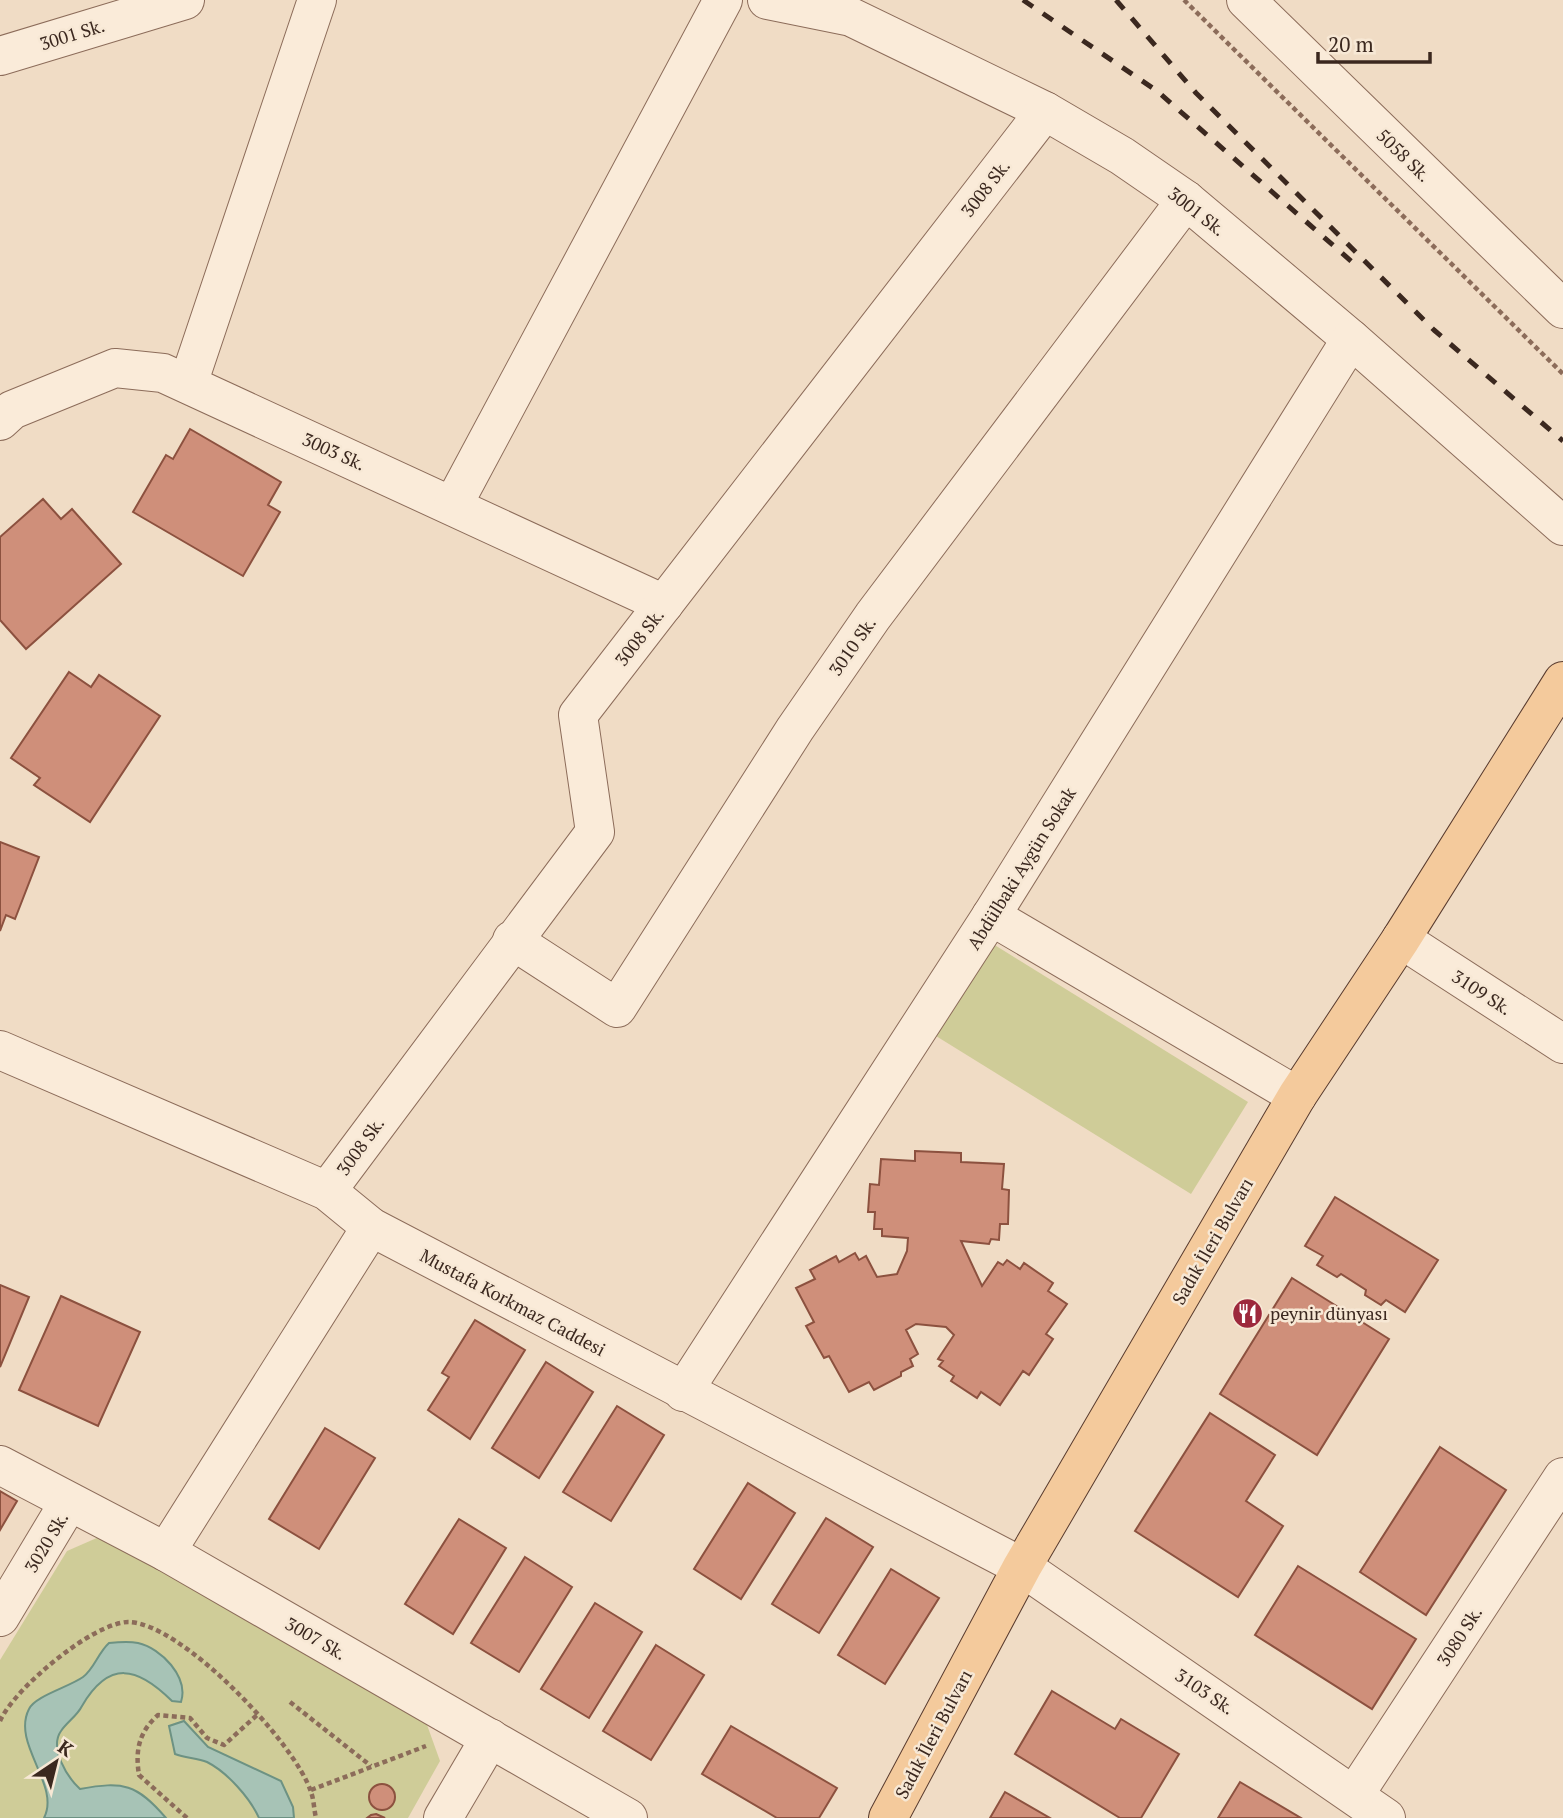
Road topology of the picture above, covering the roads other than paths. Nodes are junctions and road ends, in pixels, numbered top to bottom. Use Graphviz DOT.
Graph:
graph roads {
  1 [pos="185,0"];
  2 [pos="317,0"];
  3 [pos="723,0"];
  4 [pos="767,0"];
  5 [pos="1262,6"];
  6 [pos="0,56"];
  7 [pos="1045,111"];
  8 [pos="1186,200"];
  9 [pos="1563,309"];
  10 [pos="1351,338"];
  11 [pos="188,384"];
  12 [pos="0,421"];
  13 [pos="453,505"];
  14 [pos="1563,526"];
  15 [pos="664,604"];
  16 [pos="1563,681"];
  17 [pos="991,916"];
  18 [pos="1401,939"];
  19 [pos="512,940"];
  20 [pos="1563,1044"];
  21 [pos="0,1050"];
  22 [pos="1297,1096"];
  23 [pos="327,1191"];
  24 [pos="371,1227"];
  25 [pos="683,1392"];
  26 [pos="0,1465"];
  27 [pos="1563,1477"];
  28 [pos="69,1502"];
  29 [pos="166,1552"];
  30 [pos="1022,1567"];
  31 [pos="0,1617"];
  32 [pos="481,1733"];
  33 [pos="1355,1794"];
  34 [pos="443,1818"];
  35 [pos="628,1818"];
  36 [pos="888,1818"];
  37 [pos="1386,1818"];
  1 -- 6 [label="street, 3001 Sk."];
  2 -- 11 [label="street"];
  3 -- 13 [label="street"];
  4 -- 7 [label="street, 3001 Sk."];
  5 -- 9 [label="street, 5058 Sk."];
  7 -- 8 [label="street, 3001 Sk."];
  7 -- 15 [label="street, 3008 Sk."];
  8 -- 10 [label="street, 3001 Sk."];
  8 -- 19 [label="street, 3010 Sk."];
  10 -- 14 [label="street, 3001 Sk."];
  10 -- 17 [label="street, Abdülbaki Aygün Sokak"];
  11 -- 12 [label="street, 3003 Sk."];
  11 -- 13 [label="street, 3003 Sk."];
  13 -- 15 [label="street, 3003 Sk."];
  15 -- 19 [label="street, 3008 Sk."];
  16 -- 18 [label="main road, Sadık İleri Bulvarı"];
  17 -- 22 [label="street"];
  17 -- 25 [label="street, Abdülbaki Aygün Sokak"];
  18 -- 20 [label="street, 3109 Sk."];
  18 -- 22 [label="main road, Sadık İleri Bulvarı"];
  19 -- 23 [label="street, 3008 Sk."];
  21 -- 23 [label="street, Mustafa Korkmaz Caddesi"];
  22 -- 30 [label="main road, Sadık İleri Bulvarı"];
  23 -- 24 [label="street, Mustafa Korkmaz Caddesi"];
  24 -- 25 [label="street, Mustafa Korkmaz Caddesi"];
  24 -- 29 [label="street"];
  25 -- 30 [label="street, Mustafa Korkmaz Caddesi"];
  26 -- 28 [label="street, 3007 Sk."];
  27 -- 33 [label="street, 3080 Sk."];
  28 -- 29 [label="street, 3007 Sk."];
  28 -- 31 [label="street, 3020 Sk."];
  29 -- 32 [label="street, 3007 Sk."];
  30 -- 33 [label="street, 3103 Sk."];
  30 -- 36 [label="main road, Sadık İleri Bulvarı"];
  32 -- 34 [label="street"];
  32 -- 35 [label="street, 3007 Sk."];
  33 -- 37 [label="street, 3103 Sk."];
}
